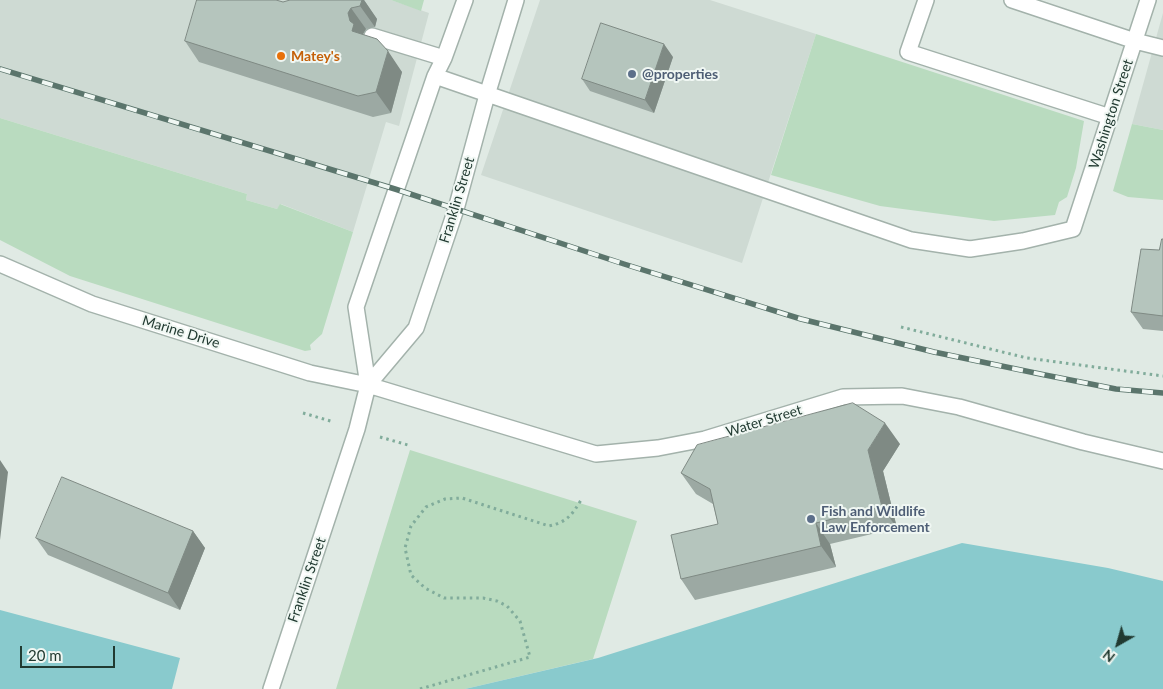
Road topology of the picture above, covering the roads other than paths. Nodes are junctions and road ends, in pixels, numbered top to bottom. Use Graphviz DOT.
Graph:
graph roads {
  1 [pos="465,0"];
  2 [pos="516,0"];
  3 [pos="926,0"];
  4 [pos="1012,0"];
  5 [pos="1148,0"];
  6 [pos="372,36"];
  7 [pos="1135,42"];
  8 [pos="1163,48"];
  9 [pos="444,58"];
  10 [pos="435,76"];
  11 [pos="487,95"];
  12 [pos="1110,117"];
  13 [pos="0,264"];
  14 [pos="368,385"];
  15 [pos="1163,461"];
  16 [pos="271,689"];
  1 -- 9 [label="street, Franklin Street"];
  2 -- 11 [label="street, Franklin Street"];
  3 -- 12 [label="street"];
  4 -- 7 [label="street"];
  5 -- 7 [label="street, Washington Street"];
  6 -- 9 [label="street"];
  7 -- 8 [label="street"];
  7 -- 12 [label="street, Washington Street"];
  9 -- 10 [label="street, Franklin Street"];
  10 -- 11 [label="street"];
  10 -- 14 [label="street, Franklin Street"];
  11 -- 12 [label="street, Washington Street"];
  11 -- 14 [label="street, Franklin Street"];
  13 -- 14 [label="street, Marine Drive"];
  14 -- 15 [label="street, Water Street"];
  14 -- 16 [label="street, Franklin Street"];
}
